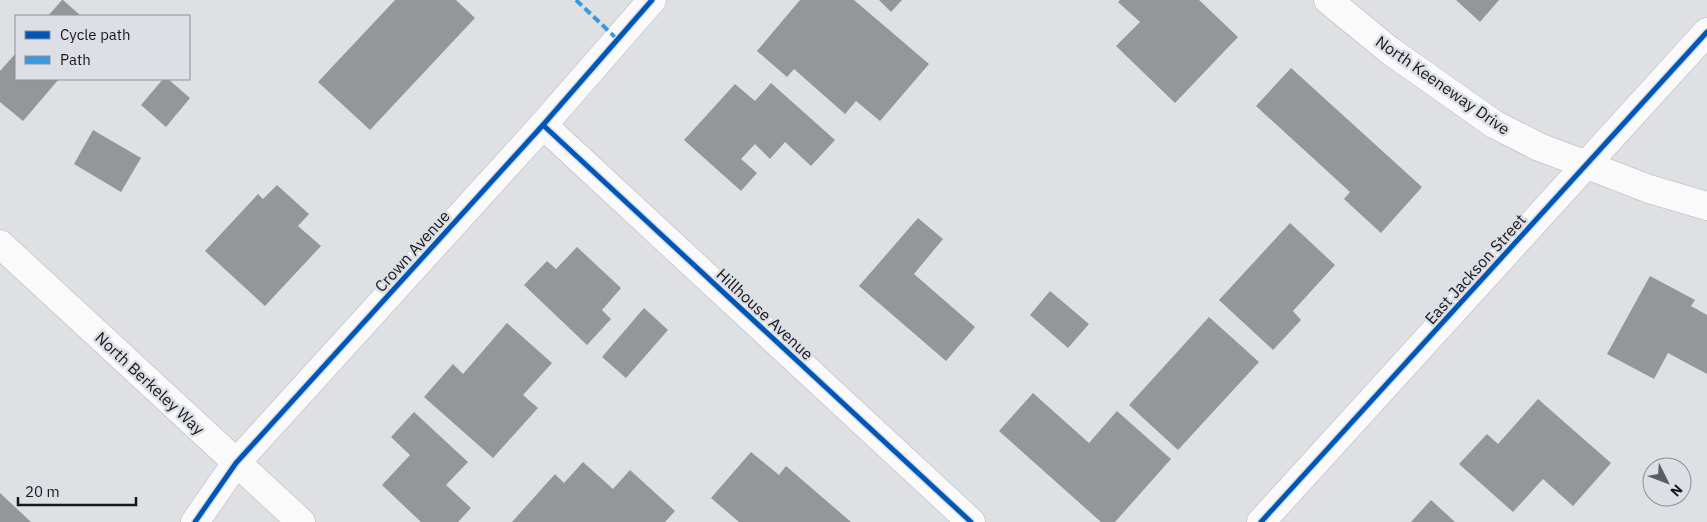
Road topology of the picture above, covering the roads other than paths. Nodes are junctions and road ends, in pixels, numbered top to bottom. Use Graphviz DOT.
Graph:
graph roads {
  1 [pos="652,0"];
  2 [pos="1328,0"];
  3 [pos="1707,32"];
  4 [pos="543,125"];
  5 [pos="1587,165"];
  6 [pos="1707,206"];
  7 [pos="0,244"];
  8 [pos="236,463"];
  9 [pos="195,522"];
  10 [pos="301,522"];
  11 [pos="971,522"];
  12 [pos="1261,522"];
  1 -- 4 [label="street, Crown Avenue"];
  2 -- 5 [label="street, North Keeneway Drive"];
  3 -- 5 [label="street, East Jackson Street"];
  4 -- 8 [label="street, Crown Avenue"];
  4 -- 11 [label="street, Hillhouse Avenue"];
  5 -- 6 [label="street, North Keeneway Drive"];
  5 -- 12 [label="street, East Jackson Street"];
  7 -- 8 [label="street, North Berkeley Way"];
  8 -- 9 [label="street, Crown Avenue"];
  8 -- 10 [label="street, North Berkeley Way"];
}
